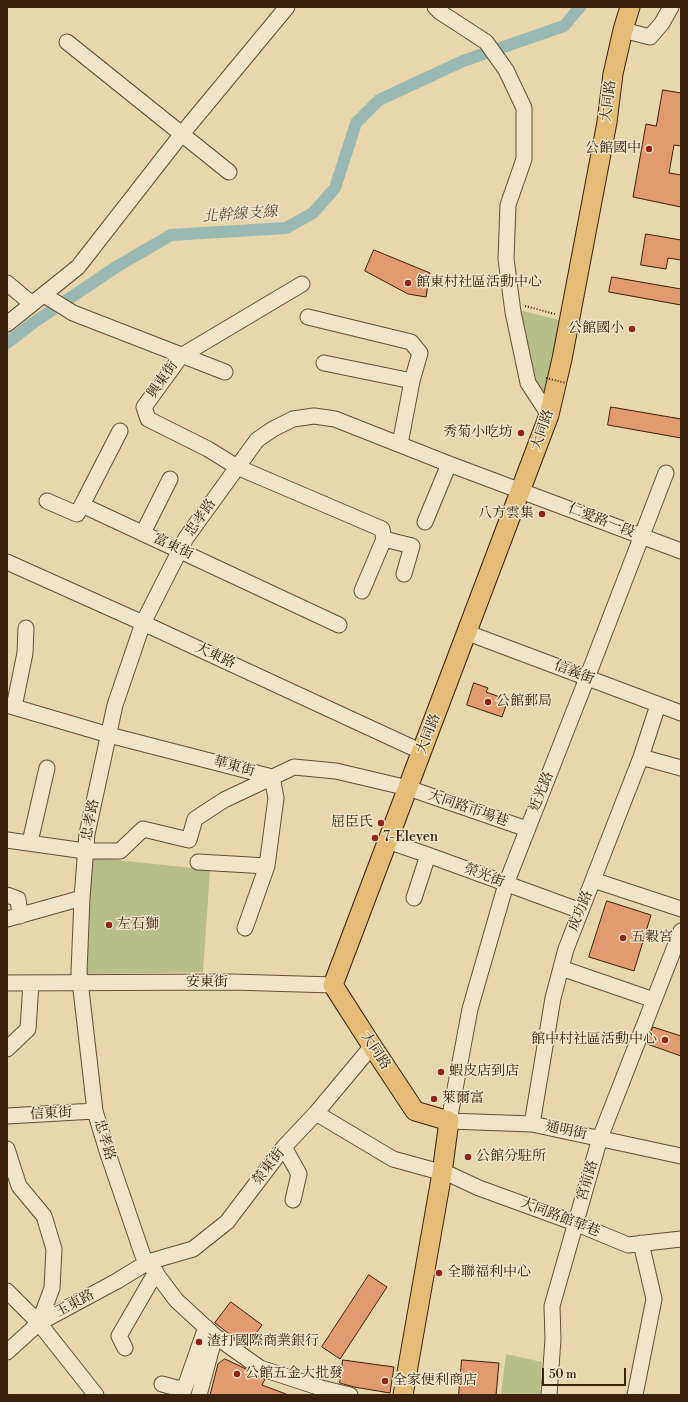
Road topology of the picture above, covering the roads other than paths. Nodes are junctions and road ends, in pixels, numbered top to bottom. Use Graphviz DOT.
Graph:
graph roads {
  1 [pos="287,7"];
  2 [pos="435,7"];
  3 [pos="630,7"];
  4 [pos="672,7"];
  5 [pos="623,30"];
  6 [pos="67,42"];
  7 [pos="181,135"];
  8 [pos="229,172"];
  9 [pos="7,283"];
  10 [pos="302,284"];
  11 [pos="38,300"];
  12 [pos="308,317"];
  13 [pos="7,324"];
  14 [pos="181,356"];
  15 [pos="324,363"];
  16 [pos="225,372"];
  17 [pos="412,381"];
  18 [pos="550,415"];
  19 [pos="120,431"];
  20 [pos="400,444"];
  21 [pos="449,464"];
  22 [pos="237,467"];
  23 [pos="666,473"];
  24 [pos="170,479"];
  25 [pos="520,491"];
  26 [pos="47,501"];
  27 [pos="82,505"];
  28 [pos="425,522"];
  29 [pos="143,533"];
  30 [pos="641,536"];
  31 [pos="384,539"];
  32 [pos="180,551"];
  33 [pos="681,551"];
  34 [pos="7,562"];
  35 [pos="404,574"];
  36 [pos="362,591"];
  37 [pos="143,623"];
  38 [pos="339,625"];
  39 [pos="26,628"];
  40 [pos="468,633"];
  41 [pos="587,678"];
  42 [pos="658,705"];
  43 [pos="10,706"];
  44 [pos="680,708"];
  45 [pos="109,735"];
  46 [pos="422,752"];
  47 [pos="641,757"];
  48 [pos="47,768"];
  49 [pos="681,768"];
  50 [pos="272,777"];
  51 [pos="408,788"];
  52 [pos="527,829"];
  53 [pos="7,840"];
  54 [pos="387,841"];
  55 [pos="30,842"];
  56 [pos="85,851"];
  57 [pos="428,855"];
  58 [pos="198,862"];
  59 [pos="267,866"];
  60 [pos="593,880"];
  61 [pos="506,884"];
  62 [pos="7,895"];
  63 [pos="82,898"];
  64 [pos="414,898"];
  65 [pos="681,909"];
  66 [pos="581,911"];
  67 [pos="13,917"];
  68 [pos="245,928"];
  69 [pos="681,931"];
  70 [pos="676,958"];
  71 [pos="561,968"];
  72 [pos="7,983"];
  73 [pos="31,983"];
  74 [pos="80,983"];
  75 [pos="333,985"];
  76 [pos="654,1000"];
  77 [pos="372,1046"];
  78 [pos="7,1049"];
  79 [pos="95,1111"];
  80 [pos="316,1113"];
  81 [pos="7,1116"];
  82 [pos="449,1121"];
  83 [pos="532,1124"];
  84 [pos="600,1138"];
  85 [pos="284,1147"];
  86 [pos="7,1149"];
  87 [pos="681,1156"];
  88 [pos="442,1173"];
  89 [pos="293,1200"];
  90 [pos="575,1223"];
  91 [pos="681,1239"];
  92 [pos="641,1242"];
  93 [pos="152,1267"];
  94 [pos="7,1292"];
  95 [pos="39,1323"];
  96 [pos="211,1332"];
  97 [pos="125,1348"];
  98 [pos="7,1352"];
  99 [pos="162,1384"];
  100 [pos="96,1395"];
  101 [pos="199,1395"];
  102 [pos="350,1395"];
  103 [pos="403,1395"];
  104 [pos="549,1395"];
  105 [pos="635,1395"];
  1 -- 7 [label="street"];
  2 -- 18 [label="street"];
  3 -- 5 [label="main road, 大同路"];
  4 -- 5 [label="street"];
  5 -- 18 [label="main road, 大同路"];
  6 -- 7 [label="street"];
  7 -- 8 [label="street"];
  7 -- 11 [label="street"];
  9 -- 11 [label="street"];
  10 -- 14 [label="street, 興東街"];
  11 -- 13 [label="street"];
  11 -- 14 [label="street"];
  12 -- 17 [label="street"];
  14 -- 16 [label="street"];
  14 -- 22 [label="street, 興東街"];
  15 -- 17 [label="street"];
  17 -- 20 [label="street"];
  18 -- 25 [label="main road, 大同路"];
  19 -- 27 [label="street"];
  20 -- 21 [label="street, 忠孝路"];
  20 -- 22 [label="street, 忠孝路"];
  21 -- 25 [label="street, 忠孝路"];
  21 -- 28 [label="street"];
  22 -- 31 [label="street"];
  22 -- 32 [label="street, 忠孝路"];
  23 -- 30 [label="street, 近光路"];
  24 -- 29 [label="street"];
  25 -- 30 [label="street, 仁愛路一段"];
  25 -- 40 [label="main road, 大同路"];
  26 -- 27 [label="street"];
  27 -- 29 [label="street, 富東街"];
  29 -- 32 [label="street, 富東街"];
  30 -- 33 [label="street, 仁愛路一段"];
  30 -- 41 [label="street, 近光路"];
  31 -- 35 [label="street"];
  31 -- 36 [label="street"];
  32 -- 37 [label="street, 忠孝路"];
  32 -- 38 [label="street, 富東街"];
  34 -- 37 [label="street, 大東路"];
  37 -- 45 [label="street, 忠孝路"];
  37 -- 46 [label="street, 大東路"];
  39 -- 43 [label="street"];
  40 -- 41 [label="street, 信義街"];
  40 -- 46 [label="main road, 大同路"];
  41 -- 42 [label="street, 信義街"];
  41 -- 52 [label="street, 近光路"];
  42 -- 44 [label="street, 信義街"];
  42 -- 47 [label="street, 成功路"];
  43 -- 45 [label="street, 華東街"];
  45 -- 50 [label="street, 華東街"];
  45 -- 56 [label="street, 忠孝路"];
  46 -- 51 [label="main road, 大同路"];
  47 -- 49 [label="street"];
  47 -- 60 [label="street, 成功路"];
  48 -- 55 [label="street"];
  50 -- 51 [label="street, 大同路市場巷"];
  50 -- 56 [label="street, 大同路市場巷"];
  50 -- 59 [label="street, 華東街"];
  51 -- 52 [label="street, 大同路市場巷"];
  51 -- 54 [label="main road, 大同路"];
  52 -- 61 [label="street, 近光路"];
  53 -- 55 [label="street"];
  54 -- 57 [label="street, 榮光街"];
  54 -- 75 [label="main road, 大同路"];
  55 -- 56 [label="street"];
  56 -- 63 [label="street, 忠孝路"];
  57 -- 61 [label="street, 榮光街"];
  57 -- 64 [label="street"];
  58 -- 59 [label="street"];
  59 -- 68 [label="street, 華東街"];
  60 -- 65 [label="street"];
  60 -- 66 [label="street, 成功路"];
  61 -- 66 [label="street, 榮光街"];
  61 -- 82 [label="street, 近光路"];
  62 -- 67 [label="street"];
  63 -- 67 [label="street"];
  63 -- 74 [label="street, 忠孝路"];
  66 -- 71 [label="street, 成功路"];
  69 -- 70 [label="street, 宮前路"];
  70 -- 76 [label="street, 宮前路"];
  71 -- 76 [label="street"];
  71 -- 83 [label="street, 成功路"];
  72 -- 73 [label="street"];
  73 -- 74 [label="street"];
  73 -- 78 [label="street"];
  74 -- 75 [label="street, 安東街"];
  74 -- 79 [label="street, 忠孝路"];
  75 -- 77 [label="main road, 大同路"];
  76 -- 84 [label="street, 宮前路"];
  77 -- 80 [label="street, 榮東街"];
  77 -- 82 [label="main road, 大同路"];
  79 -- 81 [label="street, 信東街"];
  79 -- 93 [label="street, 忠孝路"];
  80 -- 85 [label="street, 榮東街"];
  80 -- 88 [label="street, 大同路館華巷"];
  82 -- 83 [label="street, 通明街"];
  82 -- 88 [label="main road"];
  83 -- 84 [label="street, 通明街"];
  84 -- 87 [label="street, 通明街"];
  84 -- 90 [label="street, 宮前路"];
  85 -- 89 [label="street"];
  85 -- 93 [label="street, 榮東街"];
  86 -- 95 [label="street"];
  88 -- 90 [label="street, 大同路館華巷"];
  88 -- 103 [label="main road"];
  90 -- 92 [label="street, 大同路館華巷"];
  90 -- 104 [label="street, 宮前路"];
  91 -- 92 [label="street, 大同路館華巷"];
  92 -- 105 [label="street"];
  93 -- 95 [label="street, 玉東路"];
  93 -- 96 [label="street, 忠孝路"];
  93 -- 97 [label="street"];
  94 -- 95 [label="street"];
  95 -- 98 [label="street, 玉東路"];
  95 -- 100 [label="street"];
  96 -- 99 [label="street"];
  96 -- 101 [label="street"];
  96 -- 102 [label="street, 忠孝路"];
}
